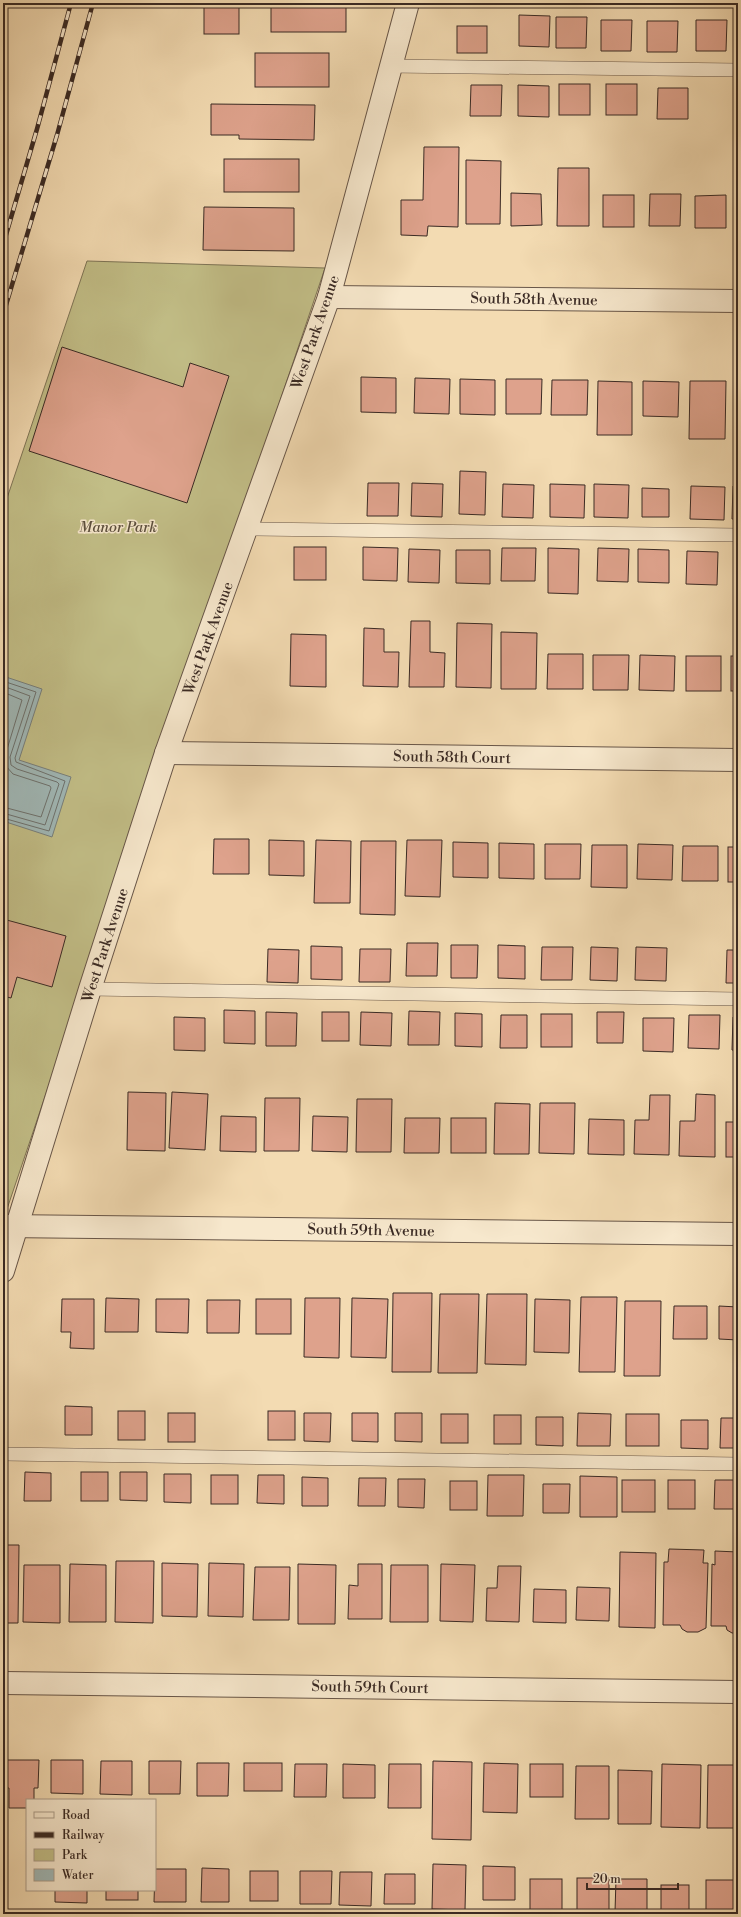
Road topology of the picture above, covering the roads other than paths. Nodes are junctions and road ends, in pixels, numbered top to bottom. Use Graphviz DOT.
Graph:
graph roads {
  1 [pos="408,3"];
  2 [pos="390,66"];
  3 [pos="738,70"];
  4 [pos="329,297"];
  5 [pos="738,302"];
  6 [pos="246,529"];
  7 [pos="738,534"];
  8 [pos="166,753"];
  9 [pos="738,760"];
  10 [pos="90,989"];
  11 [pos="738,999"];
  12 [pos="10,1226"];
  13 [pos="738,1234"];
  14 [pos="3,1271"];
  15 [pos="3,1454"];
  16 [pos="738,1464"];
  17 [pos="3,1683"];
  18 [pos="738,1692"];
  1 -- 2 [label="street, West Park Avenue"];
  2 -- 3 [label="lane"];
  2 -- 4 [label="street, West Park Avenue"];
  4 -- 5 [label="street, South 58th Avenue"];
  4 -- 6 [label="street, West Park Avenue"];
  6 -- 7 [label="lane"];
  6 -- 8 [label="street, West Park Avenue"];
  8 -- 9 [label="street, South 58th Court"];
  8 -- 10 [label="street, West Park Avenue"];
  10 -- 11 [label="lane"];
  10 -- 12 [label="street, West Park Avenue"];
  12 -- 13 [label="street, South 59th Avenue"];
  12 -- 14 [label="street, West Park Avenue"];
  15 -- 16 [label="lane"];
  17 -- 18 [label="street, South 59th Court"];
}
